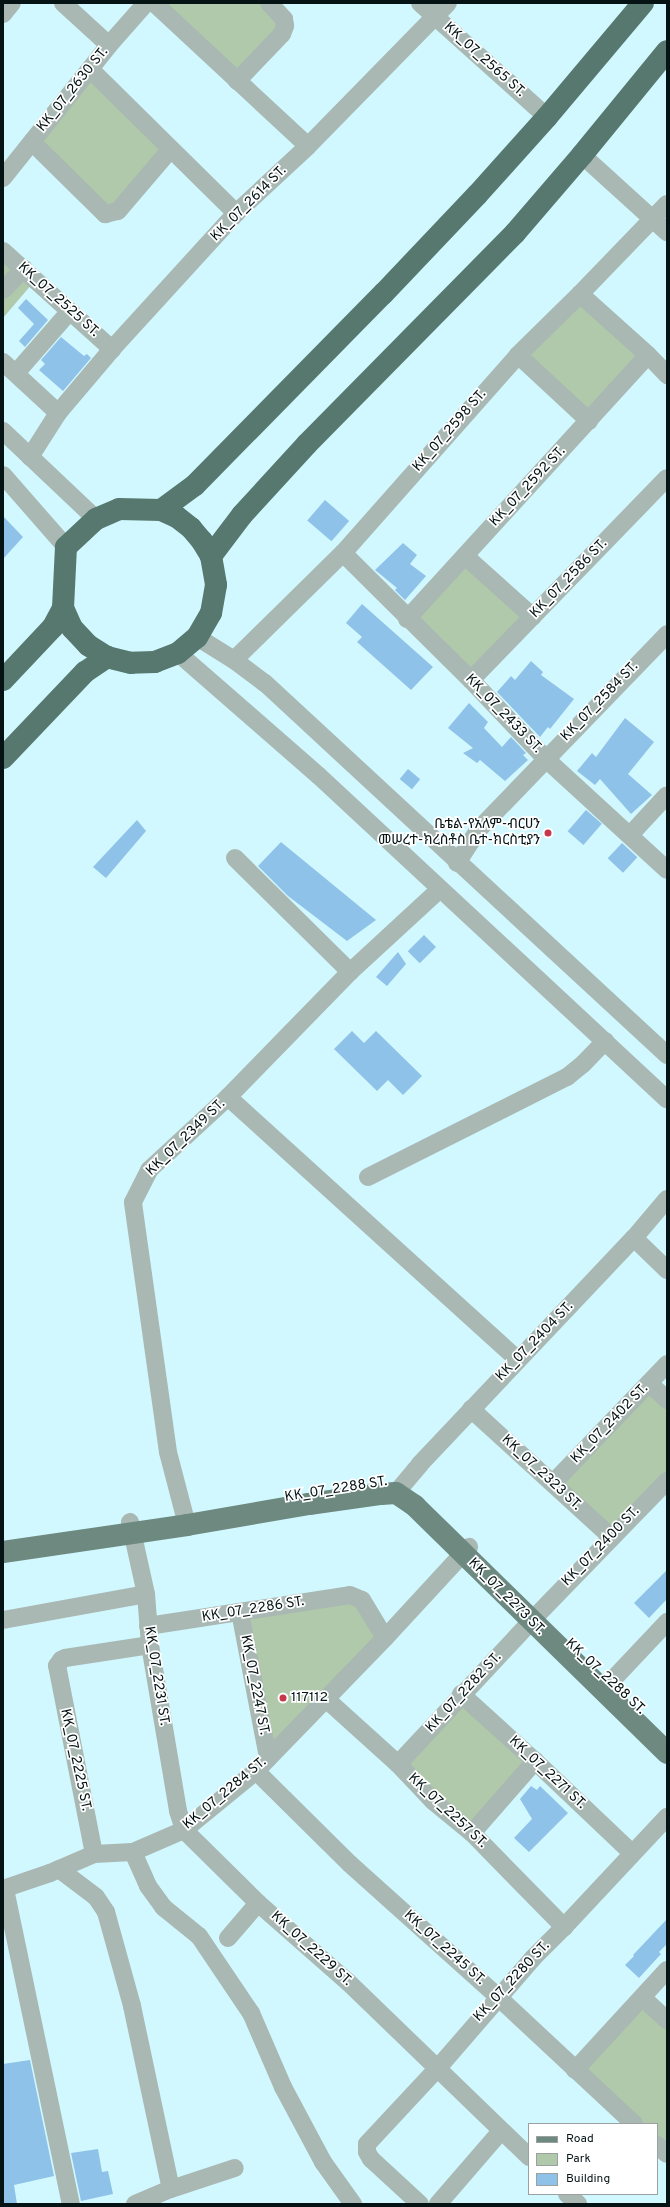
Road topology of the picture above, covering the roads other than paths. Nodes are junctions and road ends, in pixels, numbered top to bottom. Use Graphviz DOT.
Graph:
graph roads {
  1 [pos="12,3"];
  2 [pos="63,3"];
  3 [pos="146,3"];
  4 [pos="154,3"];
  5 [pos="268,3"];
  6 [pos="420,3"];
  7 [pos="448,3"];
  8 [pos="643,3"];
  9 [pos="3,14"];
  10 [pos="435,16"];
  11 [pos="110,45"];
  12 [pos="667,51"];
  13 [pos="91,70"];
  14 [pos="237,81"];
  15 [pos="547,117"];
  16 [pos="32,142"];
  17 [pos="308,146"];
  18 [pos="170,150"];
  19 [pos="582,155"];
  20 [pos="3,178"];
  21 [pos="667,204"];
  22 [pos="236,213"];
  23 [pos="652,218"];
  24 [pos="667,232"];
  25 [pos="3,251"];
  26 [pos="24,268"];
  27 [pos="3,290"];
  28 [pos="580,294"];
  29 [pos="70,311"];
  30 [pos="112,349"];
  31 [pos="518,355"];
  32 [pos="648,355"];
  33 [pos="9,367"];
  34 [pos="667,375"];
  35 [pos="58,413"];
  36 [pos="589,421"];
  37 [pos="3,431"];
  38 [pos="30,457"];
  39 [pos="3,475"];
  40 [pos="667,478"];
  41 [pos="161,510"];
  42 [pos="96,519"];
  43 [pos="66,547"];
  44 [pos="343,553"];
  45 [pos="211,556"];
  46 [pos="465,556"];
  47 [pos="63,608"];
  48 [pos="533,617"];
  49 [pos="407,619"];
  50 [pos="667,634"];
  51 [pos="196,637"];
  52 [pos="178,653"];
  53 [pos="107,657"];
  54 [pos="234,660"];
  55 [pos="3,680"];
  56 [pos="471,680"];
  57 [pos="3,758"];
  58 [pos="546,759"];
  59 [pos="667,795"];
  60 [pos="630,835"];
  61 [pos="235,858"];
  62 [pos="457,863"];
  63 [pos="667,870"];
  64 [pos="440,889"];
  65 [pos="350,972"];
  66 [pos="605,1041"];
  67 [pos="667,1055"];
  68 [pos="228,1097"];
  69 [pos="667,1099"];
  70 [pos="368,1177"];
  71 [pos="667,1199"];
  72 [pos="634,1238"];
  73 [pos="667,1270"];
  74 [pos="518,1360"];
  75 [pos="667,1364"];
  76 [pos="649,1383"];
  77 [pos="667,1400"];
  78 [pos="472,1408"];
  79 [pos="667,1481"];
  80 [pos="553,1483"];
  81 [pos="399,1489"];
  82 [pos="185,1519"];
  83 [pos="130,1528"];
  84 [pos="610,1537"];
  85 [pos="3,1541"];
  86 [pos="466,1550"];
  87 [pos="3,1552"];
  88 [pos="146,1594"];
  89 [pos="240,1612"];
  90 [pos="533,1618"];
  91 [pos="3,1620"];
  92 [pos="667,1622"];
  93 [pos="148,1626"];
  94 [pos="385,1638"];
  95 [pos="150,1645"];
  96 [pos="606,1686"];
  97 [pos="461,1694"];
  98 [pos="326,1699"];
  99 [pos="667,1736"];
  100 [pos="667,1753"];
  101 [pos="535,1761"];
  102 [pos="262,1764"];
  103 [pos="398,1764"];
  104 [pos="667,1817"];
  105 [pos="184,1830"];
  106 [pos="472,1833"];
  107 [pos="133,1852"];
  108 [pos="632,1853"];
  109 [pos="94,1854"];
  110 [pos="58,1869"];
  111 [pos="4,1889"];
  112 [pos="258,1903"];
  113 [pos="564,1927"];
  114 [pos="228,1938"];
  115 [pos="667,1970"];
  116 [pos="498,1997"];
  117 [pos="643,1998"];
  118 [pos="667,2020"];
  119 [pos="437,2069"];
  120 [pos="576,2070"];
  121 [pos="633,2123"];
  122 [pos="501,2131"];
  123 [pos="658,2146"];
  124 [pos="667,2154"];
  125 [pos="528,2156"];
  126 [pos="235,2168"];
  127 [pos="171,2189"];
  128 [pos="568,2195"];
  129 [pos="71,2204"];
  130 [pos="136,2204"];
  131 [pos="353,2204"];
  132 [pos="420,2204"];
  133 [pos="438,2204"];
  134 [pos="578,2204"];
  1 -- 9 [label="street"];
  2 -- 11 [label="street"];
  3 -- 11 [label="street, KK_07_2630 ST."];
  4 -- 14 [label="street"];
  5 -- 14 [label="street"];
  6 -- 10 [label="street, KK_07_2565 ST."];
  7 -- 10 [label="street, KK_07_2614 ST."];
  8 -- 15 [label="highway"];
  10 -- 15 [label="street, KK_07_2565 ST."];
  10 -- 17 [label="street, KK_07_2614 ST."];
  11 -- 13 [label="street, KK_07_2630 ST."];
  12 -- 19 [label="highway"];
  13 -- 16 [label="street, KK_07_2630 ST."];
  13 -- 18 [label="street"];
  14 -- 17 [label="street"];
  15 -- 41 [label="highway"];
  16 -- 18 [label="street"];
  16 -- 20 [label="street, KK_07_2630 ST."];
  17 -- 22 [label="street, KK_07_2614 ST."];
  18 -- 22 [label="street"];
  19 -- 23 [label="street"];
  19 -- 45 [label="highway"];
  21 -- 23 [label="street, KK_07_2598 ST."];
  22 -- 30 [label="street, KK_07_2614 ST."];
  23 -- 24 [label="street"];
  23 -- 28 [label="street, KK_07_2598 ST."];
  25 -- 26 [label="street, KK_07_2525 ST."];
  26 -- 27 [label="street"];
  26 -- 29 [label="street, KK_07_2525 ST."];
  28 -- 31 [label="street, KK_07_2598 ST."];
  28 -- 32 [label="street"];
  29 -- 30 [label="street, KK_07_2525 ST."];
  29 -- 33 [label="street"];
  30 -- 35 [label="street, KK_07_2614 ST."];
  31 -- 36 [label="street"];
  31 -- 44 [label="street, KK_07_2598 ST."];
  32 -- 34 [label="street"];
  32 -- 36 [label="street, KK_07_2592 ST."];
  33 -- 35 [label="street"];
  35 -- 38 [label="street, KK_07_2614 ST."];
  36 -- 46 [label="street, KK_07_2592 ST."];
  37 -- 38 [label="street"];
  38 -- 42 [label="street"];
  39 -- 43 [label="street"];
  40 -- 48 [label="street, KK_07_2586 ST."];
  41 -- 42 [label="highway"];
  41 -- 45 [label="highway"];
  42 -- 43 [label="highway"];
  43 -- 47 [label="highway"];
  44 -- 49 [label="street, KK_07_2433 ST."];
  44 -- 54 [label="street, KK_07_2598 ST."];
  45 -- 51 [label="highway"];
  46 -- 48 [label="street"];
  46 -- 49 [label="street, KK_07_2592 ST."];
  47 -- 53 [label="highway"];
  47 -- 55 [label="highway"];
  48 -- 56 [label="street, KK_07_2586 ST."];
  49 -- 56 [label="street, KK_07_2433 ST."];
  50 -- 58 [label="street, KK_07_2584 ST."];
  51 -- 52 [label="highway"];
  51 -- 54 [label="street"];
  52 -- 53 [label="highway"];
  52 -- 64 [label="street"];
  53 -- 57 [label="highway"];
  54 -- 62 [label="street"];
  56 -- 58 [label="street, KK_07_2433 ST."];
  58 -- 60 [label="street, KK_07_2433 ST."];
  58 -- 62 [label="street, KK_07_2584 ST."];
  59 -- 60 [label="street"];
  60 -- 63 [label="street, KK_07_2433 ST."];
  61 -- 65 [label="street"];
  62 -- 67 [label="street"];
  64 -- 65 [label="street, KK_07_2349 ST."];
  64 -- 66 [label="street"];
  65 -- 68 [label="street, KK_07_2349 ST."];
  66 -- 69 [label="street"];
  66 -- 70 [label="street"];
  68 -- 74 [label="street"];
  68 -- 82 [label="street, KK_07_2349 ST."];
  71 -- 72 [label="street, KK_07_2404 ST."];
  72 -- 73 [label="street"];
  72 -- 74 [label="street, KK_07_2404 ST."];
  74 -- 78 [label="street, KK_07_2404 ST."];
  75 -- 76 [label="street, KK_07_2402 ST."];
  76 -- 77 [label="street"];
  76 -- 80 [label="street, KK_07_2402 ST."];
  78 -- 80 [label="street, KK_07_2323 ST."];
  78 -- 81 [label="street, KK_07_2404 ST."];
  79 -- 84 [label="street, KK_07_2400 ST."];
  80 -- 84 [label="street, KK_07_2323 ST."];
  81 -- 82 [label="main road, KK_07_2288 ST."];
  81 -- 86 [label="main road, KK_07_2273 ST."];
  82 -- 83 [label="main road, KK_07_2288 ST."];
  83 -- 85 [label="main road, KK_07_2288 ST."];
  83 -- 87 [label="main road, KK_07_2288 ST."];
  83 -- 88 [label="street, KK_07_2231 ST."];
  84 -- 90 [label="street, KK_07_2400 ST."];
  86 -- 90 [label="main road, KK_07_2273 ST."];
  86 -- 94 [label="street, KK_07_2284 ST."];
  88 -- 91 [label="street"];
  88 -- 93 [label="street, KK_07_2231 ST."];
  89 -- 93 [label="street, KK_07_2286 ST."];
  89 -- 94 [label="street, KK_07_2286 ST."];
  89 -- 102 [label="street, KK_07_2247 ST."];
  90 -- 96 [label="main road, KK_07_2273 ST."];
  90 -- 97 [label="street, KK_07_2282 ST."];
  92 -- 96 [label="street"];
  93 -- 95 [label="street, KK_07_2231 ST."];
  94 -- 98 [label="street, KK_07_2284 ST."];
  95 -- 105 [label="street, KK_07_2231 ST."];
  95 -- 109 [label="street, KK_07_2225 ST."];
  96 -- 99 [label="main road, KK_07_2288 ST."];
  96 -- 100 [label="main road, KK_07_2273 ST."];
  97 -- 101 [label="street, KK_07_2271 ST."];
  97 -- 103 [label="street, KK_07_2282 ST."];
  98 -- 102 [label="street, KK_07_2284 ST."];
  98 -- 103 [label="street, KK_07_2257 ST."];
  101 -- 106 [label="street"];
  101 -- 108 [label="street, KK_07_2271 ST."];
  102 -- 105 [label="street, KK_07_2284 ST."];
  102 -- 116 [label="street, KK_07_2245 ST."];
  103 -- 106 [label="street, KK_07_2257 ST."];
  104 -- 108 [label="street, KK_07_2280 ST."];
  105 -- 107 [label="street, KK_07_2284 ST."];
  105 -- 112 [label="street, KK_07_2229 ST."];
  106 -- 113 [label="street, KK_07_2257 ST."];
  107 -- 109 [label="street, KK_07_2284 ST."];
  107 -- 131 [label="street"];
  108 -- 113 [label="street, KK_07_2280 ST."];
  109 -- 110 [label="street, KK_07_2284 ST."];
  110 -- 111 [label="street, KK_07_2284 ST."];
  110 -- 127 [label="street"];
  111 -- 129 [label="street"];
  112 -- 114 [label="street"];
  112 -- 119 [label="street, KK_07_2229 ST."];
  113 -- 116 [label="street, KK_07_2280 ST."];
  115 -- 117 [label="street"];
  116 -- 119 [label="street, KK_07_2280 ST."];
  116 -- 120 [label="street, KK_07_2245 ST."];
  117 -- 118 [label="street"];
  117 -- 120 [label="street"];
  119 -- 122 [label="street, KK_07_2229 ST."];
  119 -- 132 [label="street, KK_07_2280 ST."];
  120 -- 121 [label="street, KK_07_2245 ST."];
  122 -- 125 [label="street, KK_07_2229 ST."];
  122 -- 133 [label="street"];
  123 -- 124 [label="street"];
  126 -- 127 [label="street"];
  127 -- 130 [label="street"];
  128 -- 134 [label="street"];
}
